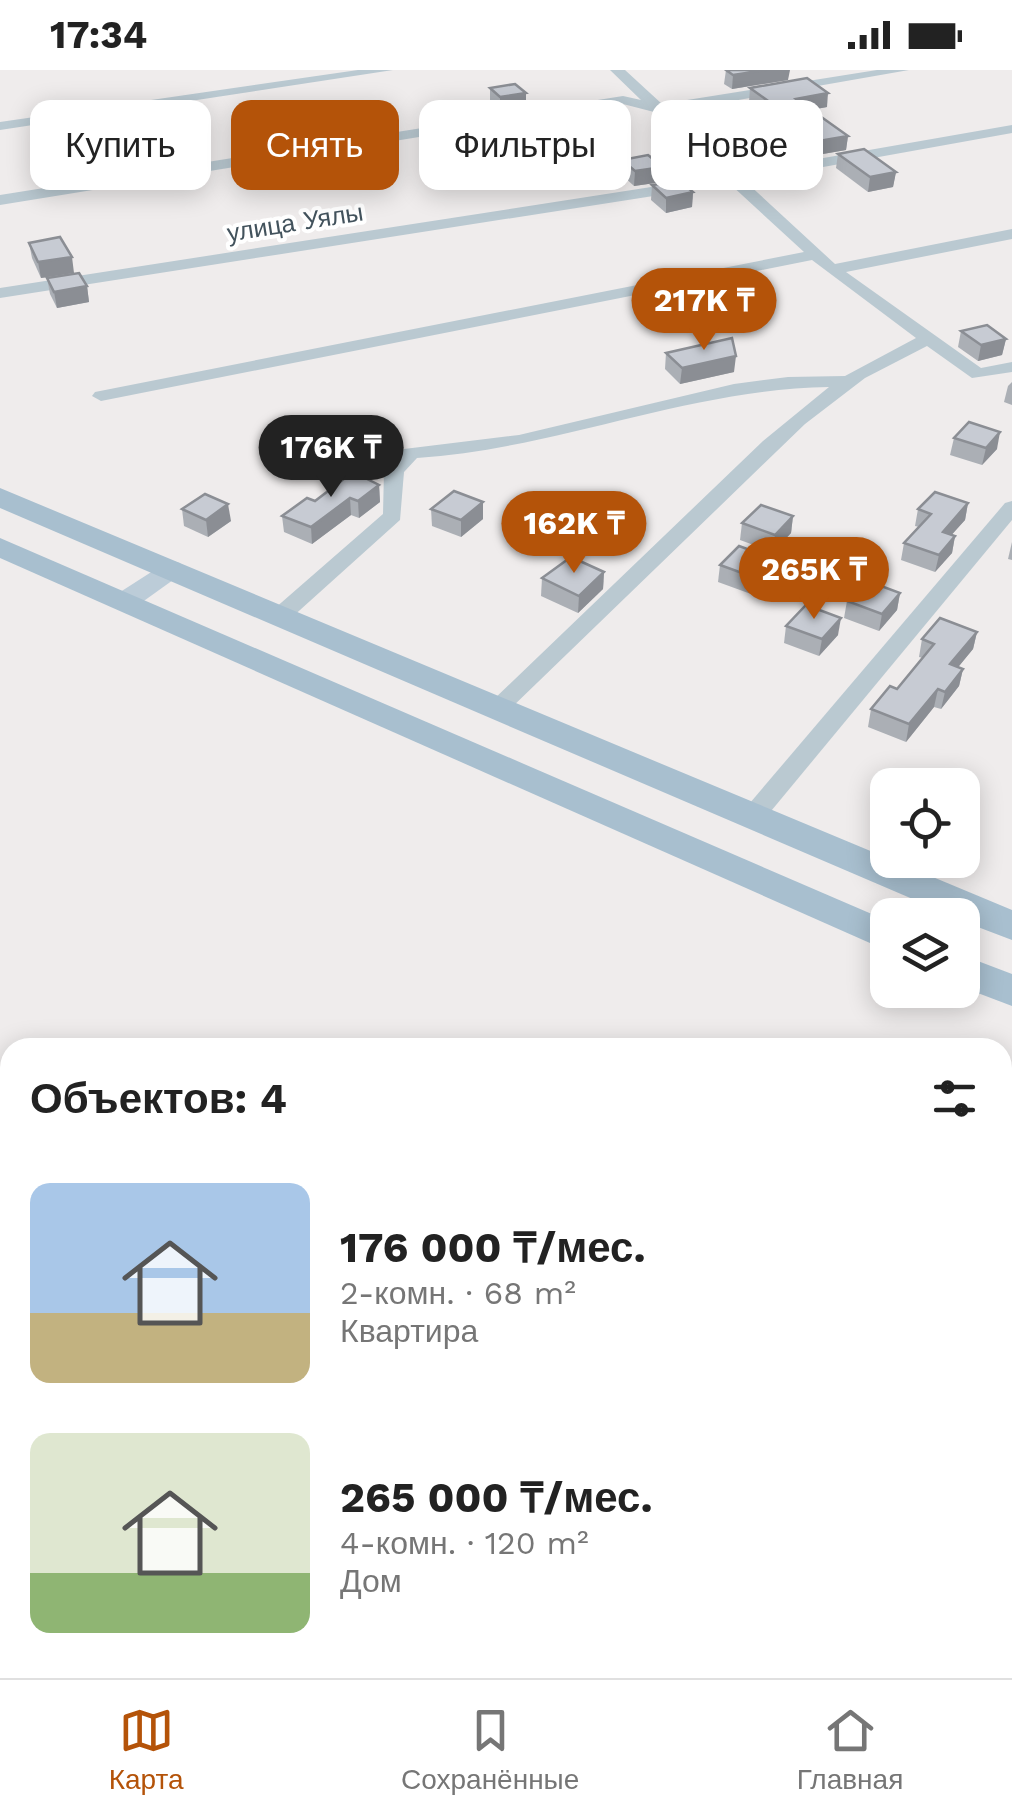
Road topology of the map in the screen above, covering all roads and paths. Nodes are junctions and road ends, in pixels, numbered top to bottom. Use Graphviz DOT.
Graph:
graph roads {
  1 [pos="386,70"];
  2 [pos="618,70"];
  3 [pos="902,70"];
  4 [pos="716,100"];
  5 [pos="651,101"];
  6 [pos="651,107"];
  7 [pos="0,126"];
  8 [pos="1012,129"];
  9 [pos="823,163"];
  10 [pos="660,190"];
  11 [pos="742,190"];
  12 [pos="0,200"];
  13 [pos="1012,234"];
  14 [pos="814,255"];
  15 [pos="832,270"];
  16 [pos="0,294"];
  17 [pos="927,339"];
  18 [pos="1012,366"];
  19 [pos="843,381"];
  20 [pos="101,396"];
  21 [pos="0,497"];
  22 [pos="1012,506"];
  23 [pos="0,547"];
  24 [pos="170,569"];
  25 [pos="124,602"];
  26 [pos="282,614"];
  27 [pos="500,706"];
  28 [pos="753,816"];
  29 [pos="1012,926"];
  30 [pos="870,929"];
  31 [pos="980,978"];
  32 [pos="1012,992"];
  1 -- 7 [label="street"];
  2 -- 5 [label="street"];
  3 -- 4 [label="street"];
  6 -- 12 [label="street"];
  8 -- 9 [label="street, улица Уялы"];
  10 -- 16 [label="street, улица Уялы"];
  11 -- 14 [label="street"];
  13 -- 15 [label="street"];
  14 -- 15 [label="street"];
  14 -- 20 [label="street"];
  15 -- 17 [label="street"];
  17 -- 18 [label="street"];
  17 -- 19 [label="street"];
  19 -- 26 [label="street"];
  19 -- 27 [label="street"];
  21 -- 24 [label="main road"];
  22 -- 28 [label="street"];
  23 -- 25 [label="main road"];
  24 -- 25 [label="main road"];
  24 -- 26 [label="main road"];
  25 -- 30 [label="main road"];
  26 -- 27 [label="main road"];
  27 -- 28 [label="main road"];
  28 -- 29 [label="main road"];
  31 -- 32 [label="main road"];
}
